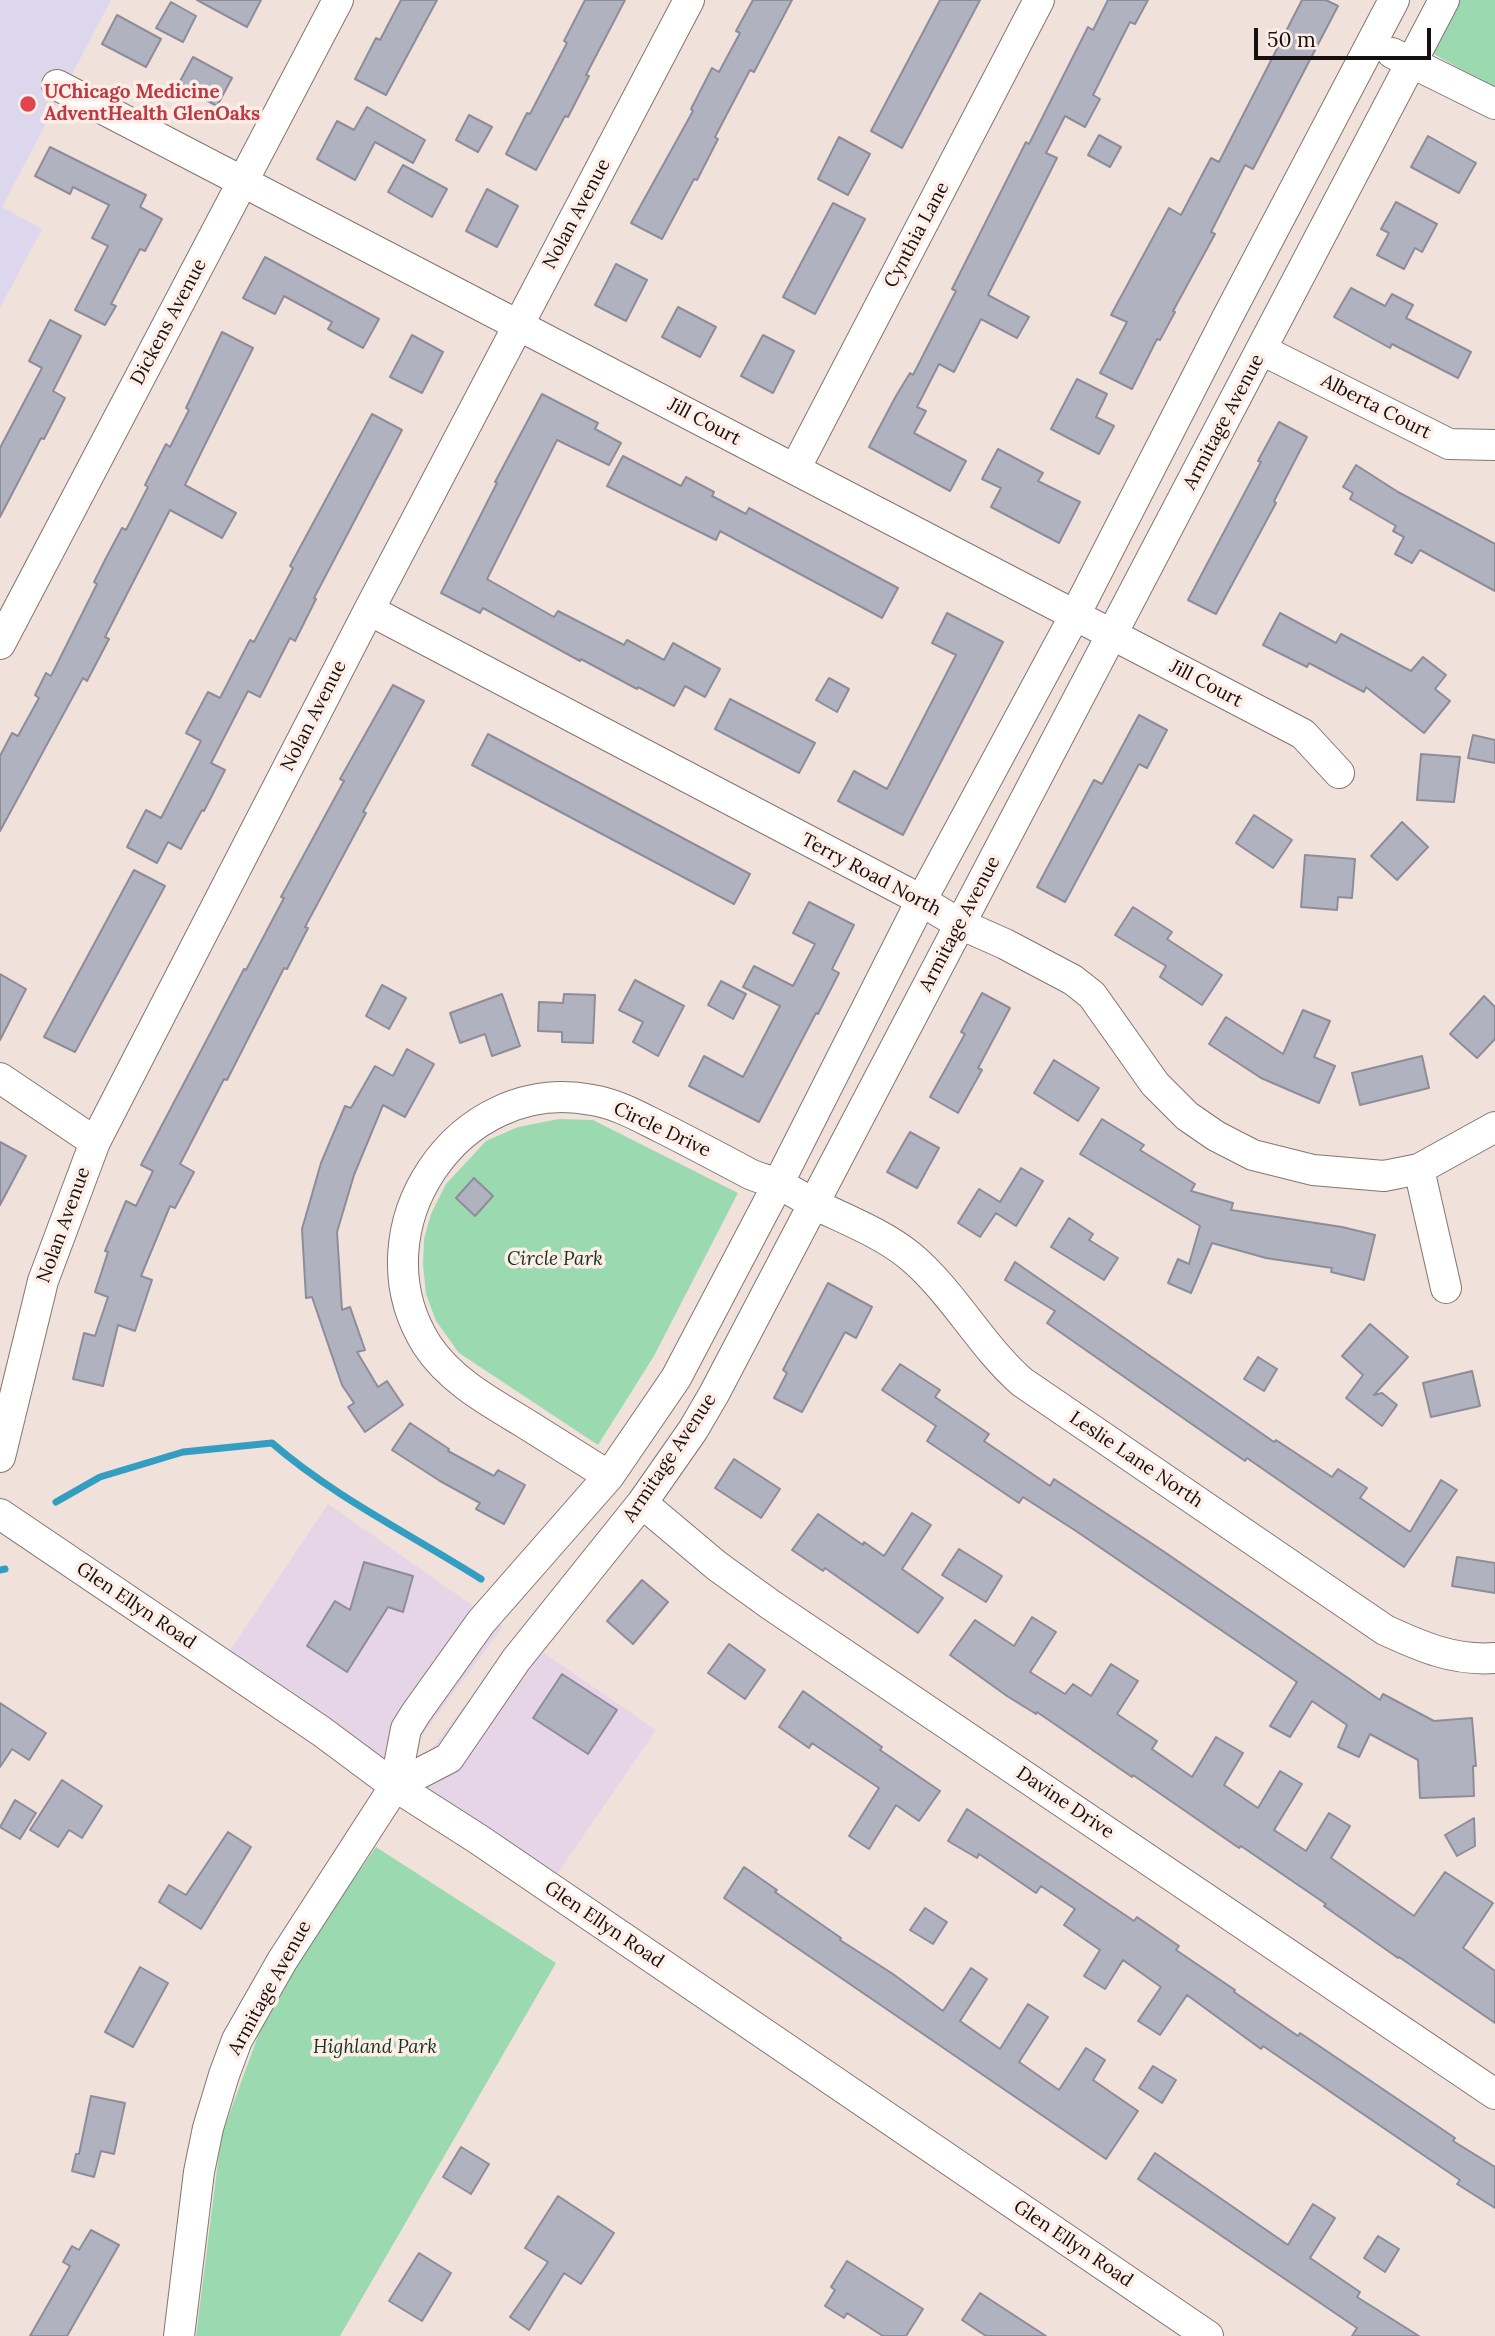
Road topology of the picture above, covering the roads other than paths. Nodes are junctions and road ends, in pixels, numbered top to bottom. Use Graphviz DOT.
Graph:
graph roads {
  1 [pos="338,0"];
  2 [pos="689,0"];
  3 [pos="1039,0"];
  4 [pos="1394,0"];
  5 [pos="1444,0"];
  6 [pos="1372,43"];
  7 [pos="1410,61"];
  8 [pos="57,85"];
  9 [pos="1495,104"];
  10 [pos="243,180"];
  11 [pos="519,325"];
  12 [pos="1262,350"];
  13 [pos="1495,445"];
  14 [pos="795,469"];
  15 [pos="369,610"];
  16 [pos="1075,615"];
  17 [pos="1112,635"];
  18 [pos="0,644"];
  19 [pos="1339,773"];
  20 [pos="921,901"];
  21 [pos="960,924"];
  22 [pos="0,1078"];
  23 [pos="1495,1127"];
  24 [pos="95,1142"];
  25 [pos="1419,1169"];
  26 [pos="778,1184"];
  27 [pos="814,1203"];
  28 [pos="1446,1288"];
  29 [pos="0,1457"];
  30 [pos="609,1476"];
  31 [pos="642,1503"];
  32 [pos="0,1514"];
  33 [pos="1495,1658"];
  34 [pos="395,1786"];
  35 [pos="1495,2094"];
  36 [pos="179,2336"];
  37 [pos="1208,2336"];
  1 -- 10 [label="street, Dickens Avenue"];
  2 -- 11 [label="street, Nolan Avenue"];
  3 -- 14 [label="street, Cynthia Lane"];
  4 -- 6 [label="street, Armitage Avenue"];
  5 -- 7 [label="street, Armitage Avenue"];
  6 -- 7 [label="street"];
  6 -- 16 [label="street, Armitage Avenue"];
  7 -- 9 [label="street"];
  7 -- 12 [label="street, Armitage Avenue"];
  8 -- 10 [label="street, Jill Court"];
  10 -- 11 [label="street, Jill Court"];
  10 -- 18 [label="street, Dickens Avenue"];
  11 -- 14 [label="street, Jill Court"];
  11 -- 15 [label="street, Nolan Avenue"];
  12 -- 13 [label="street, Alberta Court"];
  12 -- 17 [label="street, Armitage Avenue"];
  14 -- 16 [label="street, Jill Court"];
  15 -- 20 [label="street, Terry Road North"];
  15 -- 24 [label="street, Nolan Avenue"];
  16 -- 17 [label="street, Jill Court"];
  16 -- 20 [label="street, Armitage Avenue"];
  17 -- 19 [label="street, Jill Court"];
  17 -- 21 [label="street, Armitage Avenue"];
  20 -- 21 [label="street, Terry Road North"];
  20 -- 26 [label="street, Armitage Avenue"];
  21 -- 25 [label="street, Terry Road North"];
  21 -- 27 [label="street, Armitage Avenue"];
  22 -- 24 [label="street"];
  23 -- 25 [label="street, Terry Road North"];
  24 -- 29 [label="street, Nolan Avenue"];
  25 -- 28 [label="street"];
  26 -- 27 [label="street, Circle Drive"];
  26 -- 30 [label="street, Armitage Avenue"];
  26 -- 30 [label="street, Circle Drive"];
  27 -- 31 [label="street, Armitage Avenue"];
  27 -- 33 [label="street, Leslie Lane North"];
  30 -- 34 [label="street, Armitage Avenue"];
  31 -- 34 [label="street, Armitage Avenue"];
  31 -- 35 [label="street, Davine Drive"];
  32 -- 34 [label="street, Glen Ellyn Road"];
  34 -- 36 [label="street, Armitage Avenue"];
  34 -- 37 [label="street, Glen Ellyn Road"];
}
